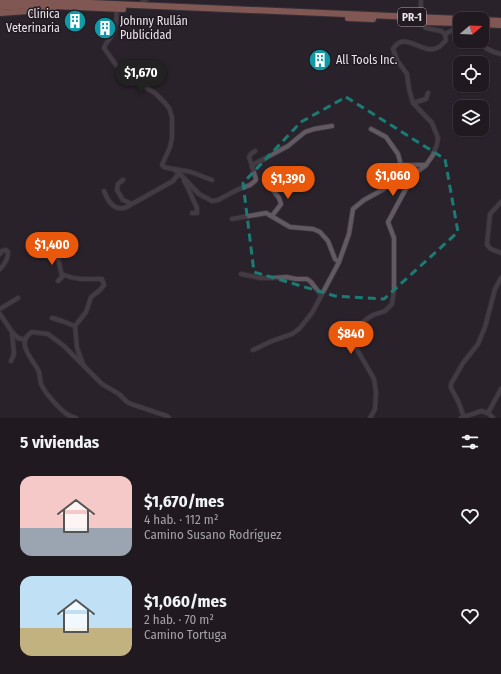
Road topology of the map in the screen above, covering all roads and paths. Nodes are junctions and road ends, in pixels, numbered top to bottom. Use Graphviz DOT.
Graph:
graph roads {
  1 [pos="146,0"];
  2 [pos="421,0"];
  3 [pos="1,5"];
  4 [pos="138,5"];
  5 [pos="61,6"];
  6 [pos="117,8"];
  7 [pos="0,13"];
  8 [pos="422,19"];
  9 [pos="453,19"];
  10 [pos="489,20"];
  11 [pos="501,21"];
  12 [pos="453,22"];
  13 [pos="489,24"];
  14 [pos="501,25"];
  15 [pos="453,30"];
  16 [pos="445,34"];
  17 [pos="485,48"];
  18 [pos="501,54"];
  19 [pos="428,93"];
  20 [pos="413,103"];
  21 [pos="332,126"];
  22 [pos="371,129"];
  23 [pos="256,151"];
  24 [pos="401,165"];
  25 [pos="426,165"];
  26 [pos="252,167"];
  27 [pos="173,168"];
  28 [pos="179,174"];
  29 [pos="123,180"];
  30 [pos="212,180"];
  31 [pos="269,185"];
  32 [pos="104,191"];
  33 [pos="501,202"];
  34 [pos="132,204"];
  35 [pos="192,213"];
  36 [pos="272,216"];
  37 [pos="232,219"];
  38 [pos="501,253"];
  39 [pos="0,254"];
  40 [pos="57,254"];
  41 [pos="339,262"];
  42 [pos="0,269"];
  43 [pos="241,274"];
  44 [pos="62,276"];
  45 [pos="501,278"];
  46 [pos="58,281"];
  47 [pos="321,295"];
  48 [pos="18,298"];
  49 [pos="0,309"];
  50 [pos="0,314"];
  51 [pos="52,318"];
  52 [pos="75,326"];
  53 [pos="12,332"];
  54 [pos="25,340"];
  55 [pos="253,350"];
  56 [pos="11,361"];
  57 [pos="84,366"];
  58 [pos="501,389"];
  59 [pos="488,413"];
  60 [pos="76,418"];
  61 [pos="169,418"];
  62 [pos="370,418"];
  63 [pos="463,418"];
  64 [pos="493,418"];
  1 -- 4 [label="street"];
  2 -- 8 [label="street"];
  3 -- 4 [label="highway, PR-1"];
  3 -- 5 [label="highway, PR-1"];
  4 -- 8 [label="highway, PR-1"];
  5 -- 6 [label="highway, PR-1"];
  5 -- 7 [label="highway"];
  6 -- 8 [label="highway, PR-1"];
  6 -- 27 [label="street"];
  8 -- 9 [label="highway, PR-1"];
  8 -- 12 [label="highway, PR-1"];
  8 -- 16 [label="street"];
  10 -- 11 [label="highway"];
  13 -- 14 [label="highway"];
  15 -- 16 [label="street"];
  16 -- 20 [label="street"];
  17 -- 18 [label="street"];
  19 -- 20 [label="street"];
  20 -- 25 [label="street"];
  21 -- 26 [label="street"];
  22 -- 24 [label="street"];
  23 -- 26 [label="street"];
  24 -- 25 [label="street"];
  24 -- 41 [label="street"];
  25 -- 62 [label="street"];
  26 -- 28 [label="street"];
  27 -- 28 [label="street"];
  27 -- 30 [label="street"];
  28 -- 34 [label="street"];
  28 -- 35 [label="street"];
  29 -- 34 [label="street"];
  31 -- 36 [label="street"];
  32 -- 34 [label="street"];
  33 -- 38 [label="street"];
  36 -- 37 [label="street"];
  36 -- 41 [label="street"];
  39 -- 42 [label="street"];
  40 -- 44 [label="street"];
  41 -- 47 [label="street"];
  43 -- 47 [label="street"];
  44 -- 46 [label="street"];
  44 -- 52 [label="street"];
  45 -- 63 [label="street"];
  47 -- 55 [label="street"];
  48 -- 49 [label="street"];
  50 -- 53 [label="street"];
  51 -- 52 [label="street"];
  52 -- 57 [label="street"];
  53 -- 54 [label="street"];
  53 -- 56 [label="street"];
  54 -- 57 [label="street"];
  54 -- 60 [label="street"];
  57 -- 61 [label="street"];
  58 -- 59 [label="street"];
  59 -- 63 [label="street"];
  59 -- 64 [label="street"];
}
